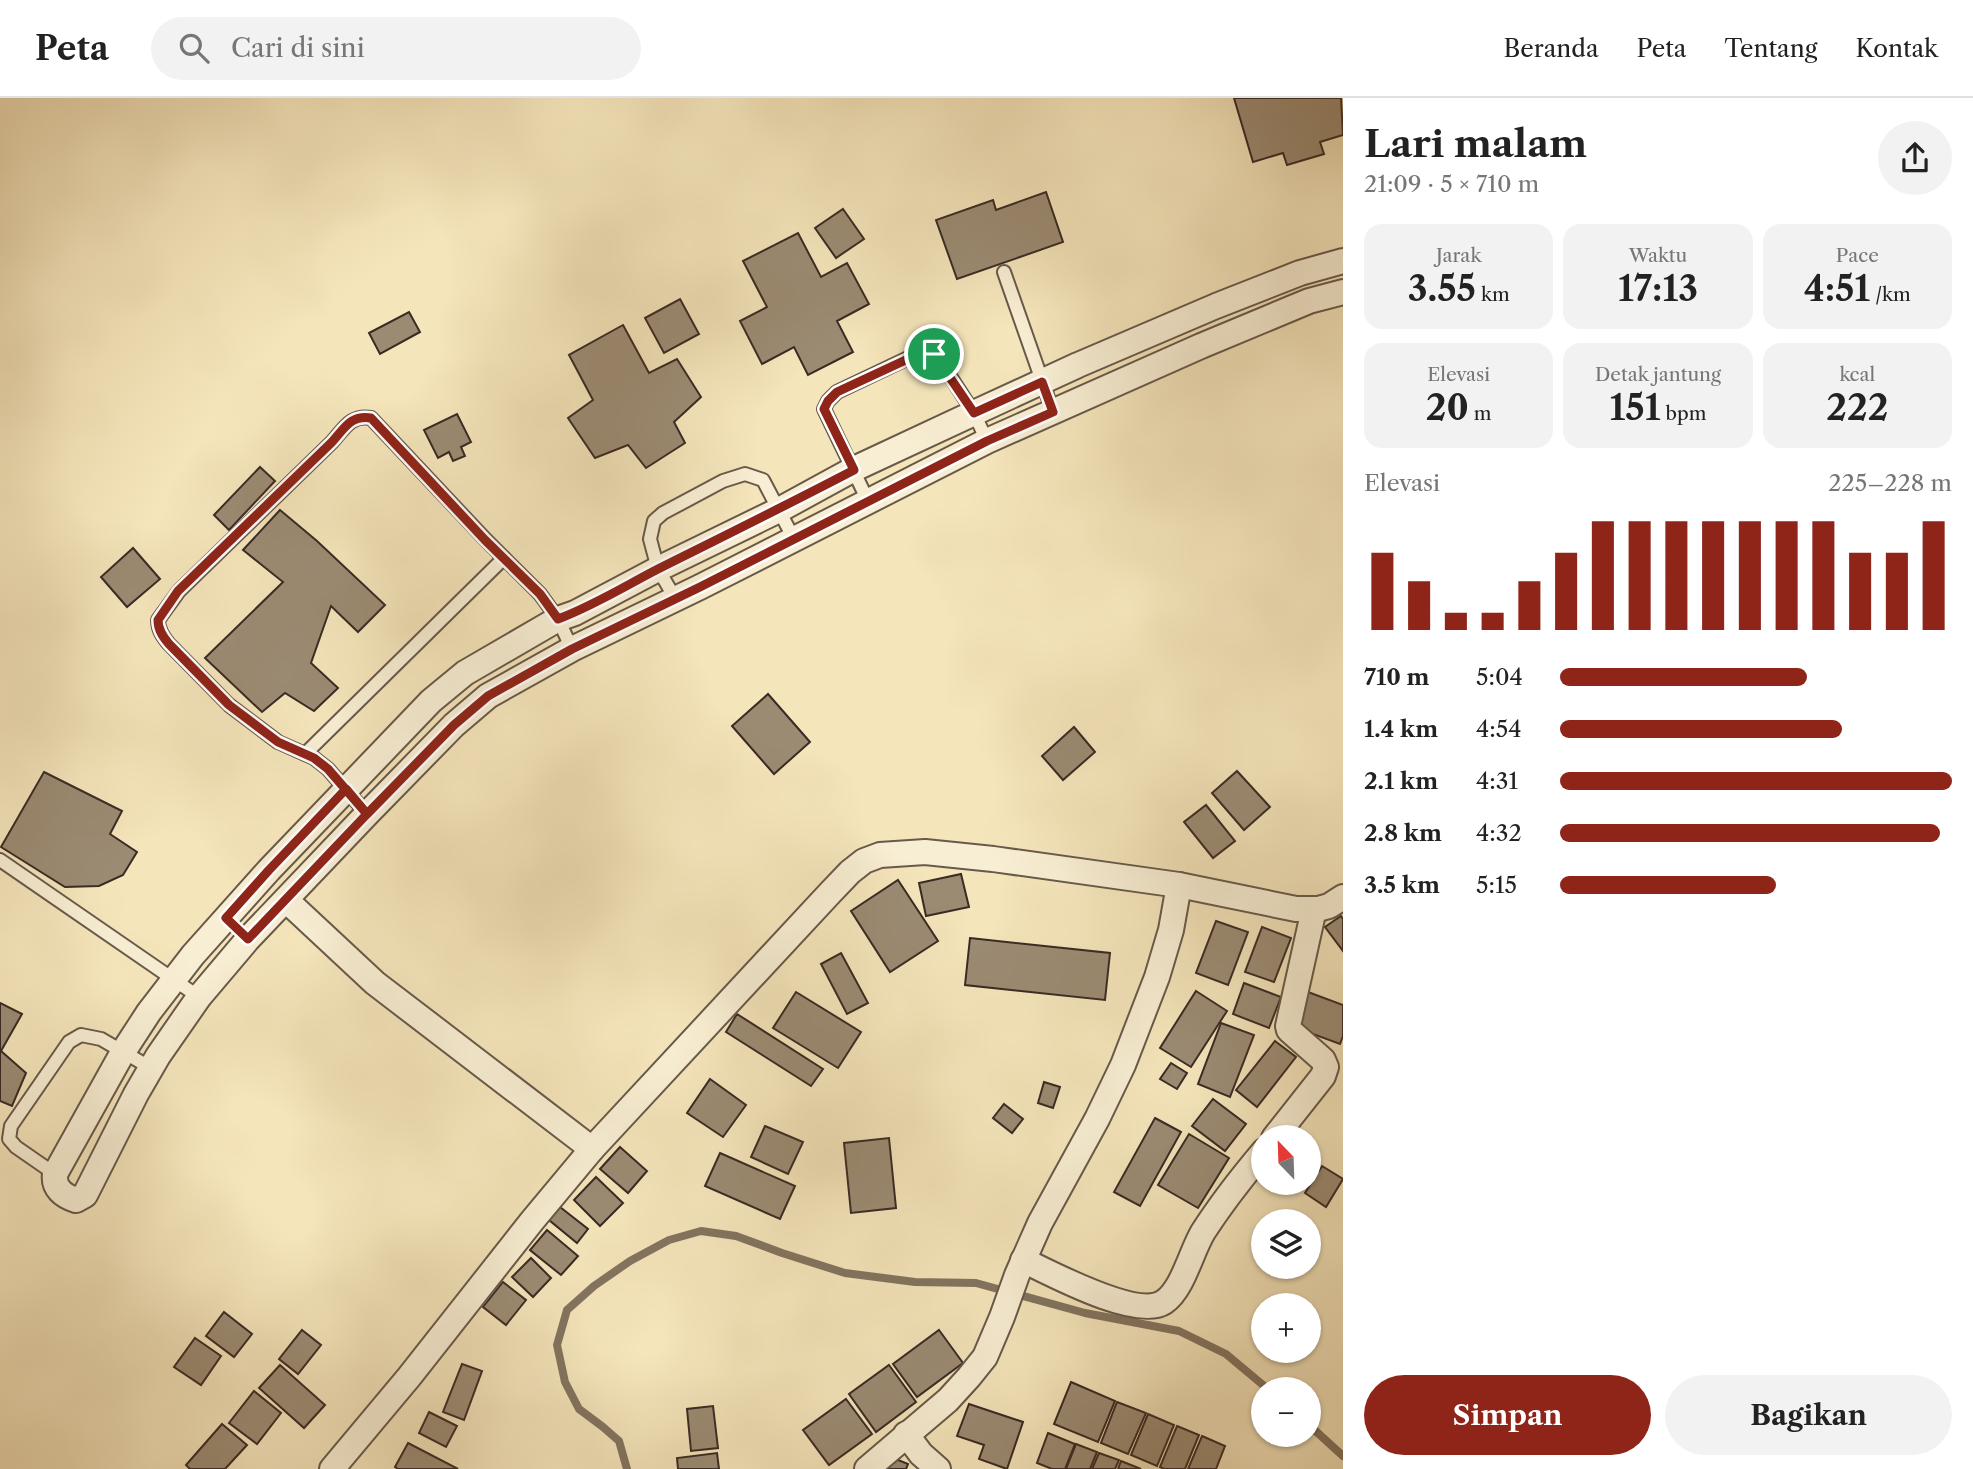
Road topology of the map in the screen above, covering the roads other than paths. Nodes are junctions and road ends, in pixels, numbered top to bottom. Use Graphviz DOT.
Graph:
graph roads {
  1 [pos="1343,261"];
  2 [pos="1004,272"];
  3 [pos="1300,272"];
  4 [pos="1343,292"];
  5 [pos="1309,301"];
  6 [pos="1042,382"];
  7 [pos="1053,412"];
  8 [pos="974,413"];
  9 [pos="987,441"];
  10 [pos="854,470"];
  11 [pos="868,501"];
  12 [pos="779,510"];
  13 [pos="794,539"];
  14 [pos="503,558"];
  15 [pos="659,569"];
  16 [pos="675,598"];
  17 [pos="558,619"];
  18 [pos="572,649"];
  19 [pos="305,754"];
  20 [pos="346,789"];
  21 [pos="367,814"];
  22 [pos="0,860"];
  23 [pos="1179,885"];
  24 [pos="1343,897"];
  25 [pos="286,900"];
  26 [pos="1314,909"];
  27 [pos="226,918"];
  28 [pos="248,939"];
  29 [pos="174,980"];
  30 [pos="199,997"];
  31 [pos="123,1052"];
  32 [pos="151,1068"];
  33 [pos="1284,1125"];
  34 [pos="592,1149"];
  35 [pos="1251,1166"];
  36 [pos="55,1174"];
  37 [pos="1020,1268"];
  38 [pos="906,1434"];
  39 [pos="332,1469"];
  40 [pos="867,1469"];
  41 [pos="938,1469"];
  1 -- 3 [label="street"];
  2 -- 6 [label="lane"];
  3 -- 5 [label="street"];
  3 -- 6 [label="street"];
  4 -- 5 [label="street"];
  5 -- 7 [label="street"];
  6 -- 7 [label="lane"];
  6 -- 8 [label="street"];
  7 -- 9 [label="street"];
  8 -- 9 [label="lane"];
  8 -- 10 [label="street"];
  8 -- 10 [label="lane"];
  9 -- 11 [label="street"];
  10 -- 11 [label="lane"];
  10 -- 12 [label="street"];
  11 -- 13 [label="street"];
  12 -- 13 [label="lane"];
  12 -- 15 [label="street"];
  12 -- 15 [label="lane"];
  13 -- 16 [label="street"];
  14 -- 17 [label="lane"];
  14 -- 19 [label="lane"];
  14 -- 19 [label="lane"];
  15 -- 16 [label="lane"];
  15 -- 17 [label="street"];
  16 -- 18 [label="street"];
  17 -- 18 [label="lane"];
  17 -- 20 [label="street"];
  18 -- 21 [label="street"];
  19 -- 20 [label="lane"];
  20 -- 21 [label="lane"];
  20 -- 27 [label="street"];
  21 -- 25 [label="street"];
  22 -- 29 [label="lane"];
  23 -- 26 [label="street"];
  23 -- 34 [label="street"];
  23 -- 37 [label="street"];
  24 -- 26 [label="street"];
  25 -- 28 [label="street"];
  25 -- 34 [label="street"];
  26 -- 33 [label="street"];
  27 -- 28 [label="street"];
  27 -- 29 [label="street"];
  28 -- 30 [label="street"];
  29 -- 30 [label="lane"];
  29 -- 31 [label="street"];
  30 -- 32 [label="street"];
  31 -- 32 [label="lane"];
  31 -- 36 [label="street"];
  31 -- 36 [label="lane"];
  32 -- 36 [label="street"];
  34 -- 39 [label="street"];
  35 -- 37 [label="street"];
  37 -- 38 [label="street"];
  38 -- 40 [label="street"];
  38 -- 41 [label="street"];
}
